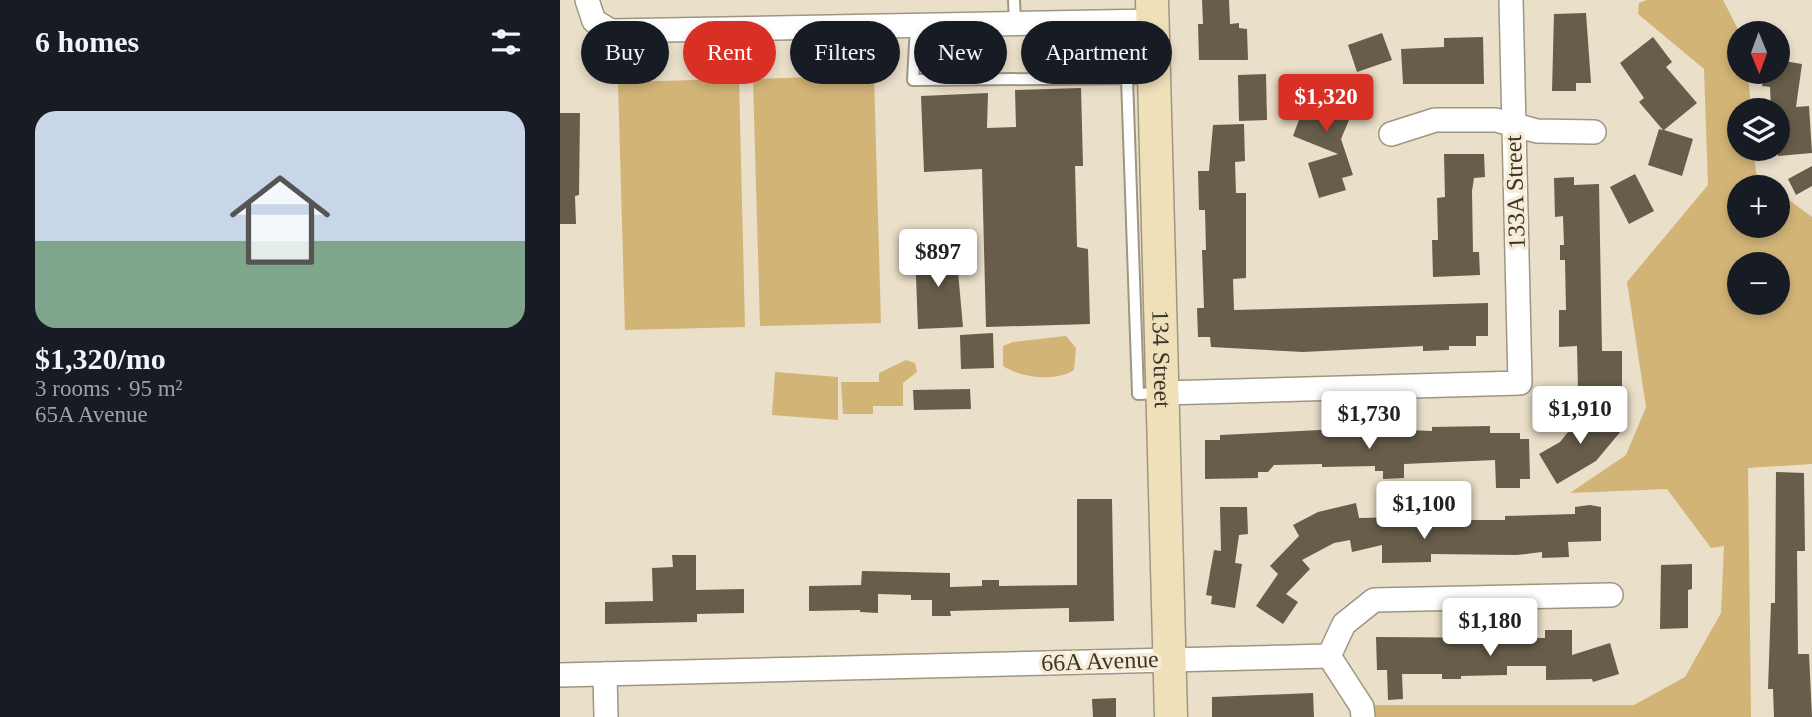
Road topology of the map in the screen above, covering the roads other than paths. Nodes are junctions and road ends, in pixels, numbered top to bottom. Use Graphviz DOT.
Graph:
graph roads {
  1 [pos="1014,0"];
  2 [pos="1511,0"];
  3 [pos="1153,10"];
  4 [pos="591,11"];
  5 [pos="1007,24"];
  6 [pos="1015,24"];
  7 [pos="914,26"];
  8 [pos="914,62"];
  9 [pos="914,80"];
  10 [pos="1141,84"];
  11 [pos="1513,123"];
  12 [pos="1594,132"];
  13 [pos="1391,134"];
  14 [pos="1163,393"];
  15 [pos="1611,595"];
  16 [pos="1329,656"];
  17 [pos="1169,659"];
  18 [pos="605,674"];
  19 [pos="560,675"];
  20 [pos="606,717"];
  21 [pos="1171,717"];
  22 [pos="1363,717"];
  1 -- 6 [label="lane"];
  2 -- 11 [label="street, 133A Street"];
  3 -- 6 [label="street"];
  4 -- 7 [label="street"];
  5 -- 6 [label="street"];
  8 -- 9 [label="lane"];
  10 -- 14 [label="street, 134 Street"];
  11 -- 12 [label="street"];
  11 -- 13 [label="street"];
  11 -- 14 [label="street, 133A Street"];
  14 -- 17 [label="street, 134 Street"];
  15 -- 16 [label="street"];
  16 -- 17 [label="street, 66A Avenue"];
  16 -- 22 [label="street"];
  17 -- 18 [label="street, 66A Avenue"];
  17 -- 21 [label="street, 134 Street"];
  18 -- 19 [label="street, 66A Avenue"];
  18 -- 20 [label="street"];
}
